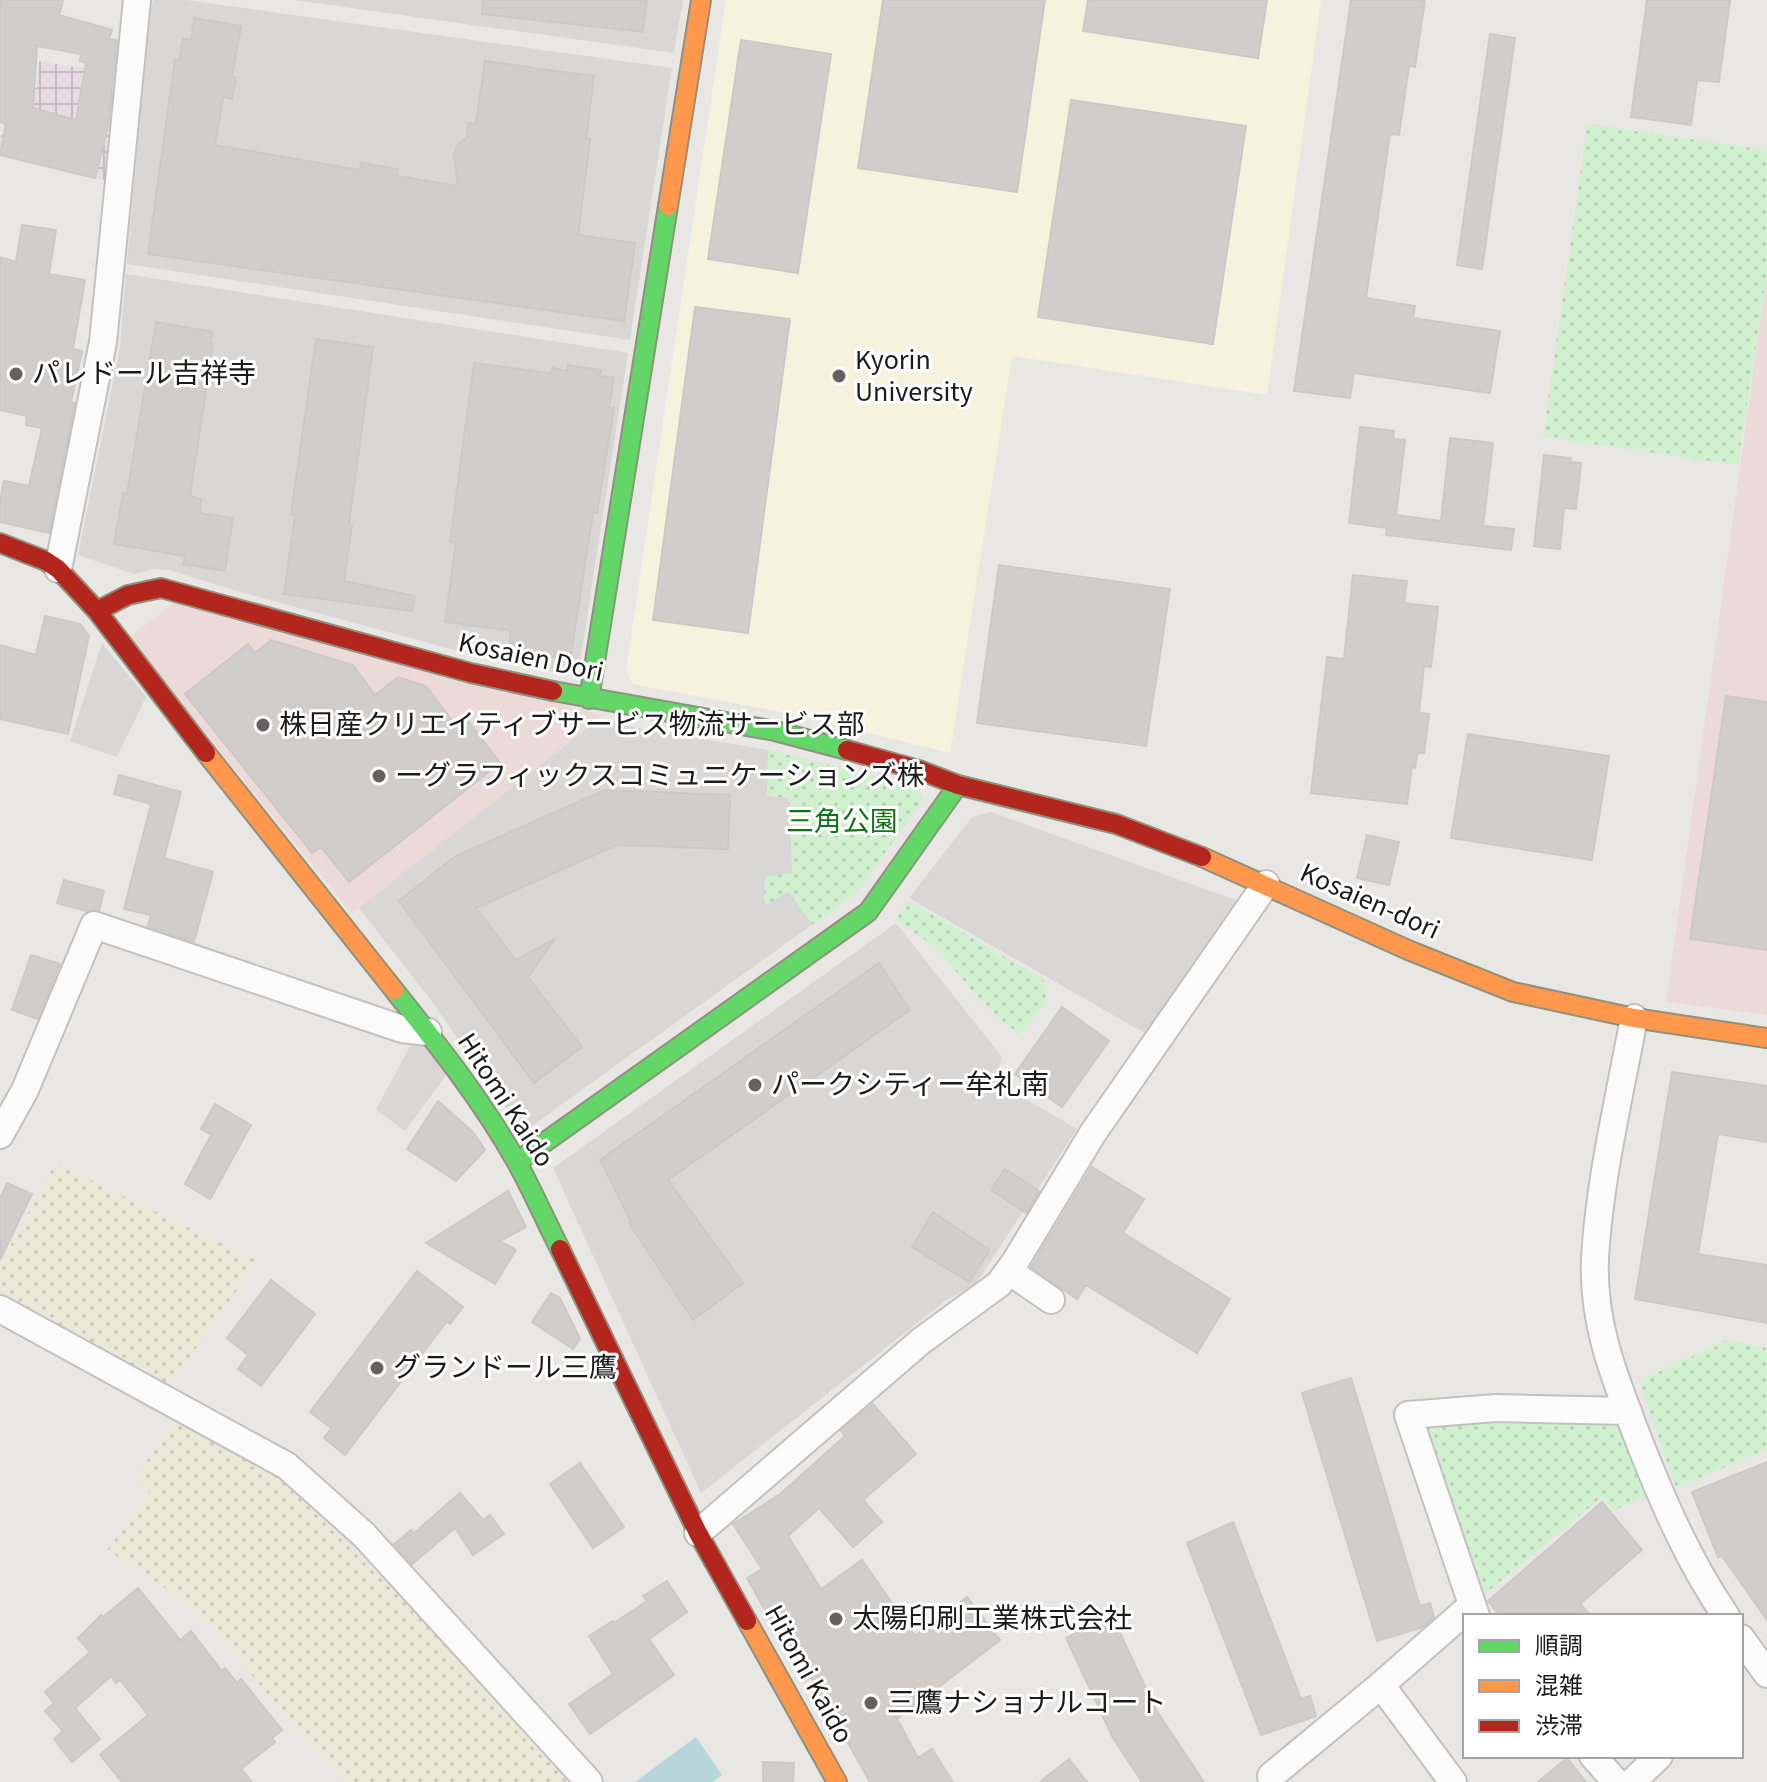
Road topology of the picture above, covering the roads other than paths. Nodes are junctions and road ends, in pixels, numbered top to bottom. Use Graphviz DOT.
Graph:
graph roads {
  1 [pos="137,0"];
  2 [pos="701,0"];
  3 [pos="0,543"];
  4 [pos="58,569"];
  5 [pos="97,611"];
  6 [pos="589,699"];
  7 [pos="958,785"];
  8 [pos="1266,884"];
  9 [pos="1634,1018"];
  10 [pos="428,1032"];
  11 [pos="1767,1038"];
  12 [pos="0,1135"];
  13 [pos="517,1162"];
  14 [pos="1009,1271"];
  15 [pos="1051,1300"];
  16 [pos="0,1309"];
  17 [pos="1628,1411"];
  18 [pos="698,1533"];
  19 [pos="1474,1611"];
  20 [pos="1725,1614"];
  21 [pos="1463,1620"];
  22 [pos="1743,1643"];
  23 [pos="1755,1672"];
  24 [pos="1381,1685"];
  25 [pos="1595,1758"];
  26 [pos="1657,1758"];
  27 [pos="1271,1776"];
  28 [pos="589,1782"];
  29 [pos="837,1782"];
  30 [pos="1453,1782"];
  31 [pos="1616,1782"];
  32 [pos="1632,1782"];
  1 -- 4 [label="street"];
  2 -- 6 [label="street"];
  3 -- 4 [label="street, Hitomi Kaido"];
  4 -- 5 [label="street, Hitomi Kaido"];
  5 -- 6 [label="street, Kosaien Dori"];
  5 -- 10 [label="street, Hitomi Kaido"];
  6 -- 7 [label="street, Kosaien Dori"];
  7 -- 8 [label="street, Kosaien-dori"];
  7 -- 13 [label="street"];
  8 -- 9 [label="street, Kosaien-dori"];
  8 -- 14 [label="street"];
  9 -- 11 [label="street, Kosaien-dori"];
  9 -- 17 [label="street"];
  10 -- 12 [label="street"];
  10 -- 13 [label="street, Hitomi Kaido"];
  13 -- 18 [label="street, Hitomi Kaido"];
  14 -- 15 [label="street"];
  14 -- 18 [label="street"];
  16 -- 28 [label="street"];
  17 -- 19 [label="street"];
  17 -- 20 [label="street"];
  18 -- 29 [label="street, Hitomi Kaido"];
  21 -- 24 [label="street"];
  22 -- 23 [label="street"];
  24 -- 27 [label="street"];
  24 -- 30 [label="street"];
  25 -- 31 [label="street"];
  26 -- 32 [label="street"];
}
